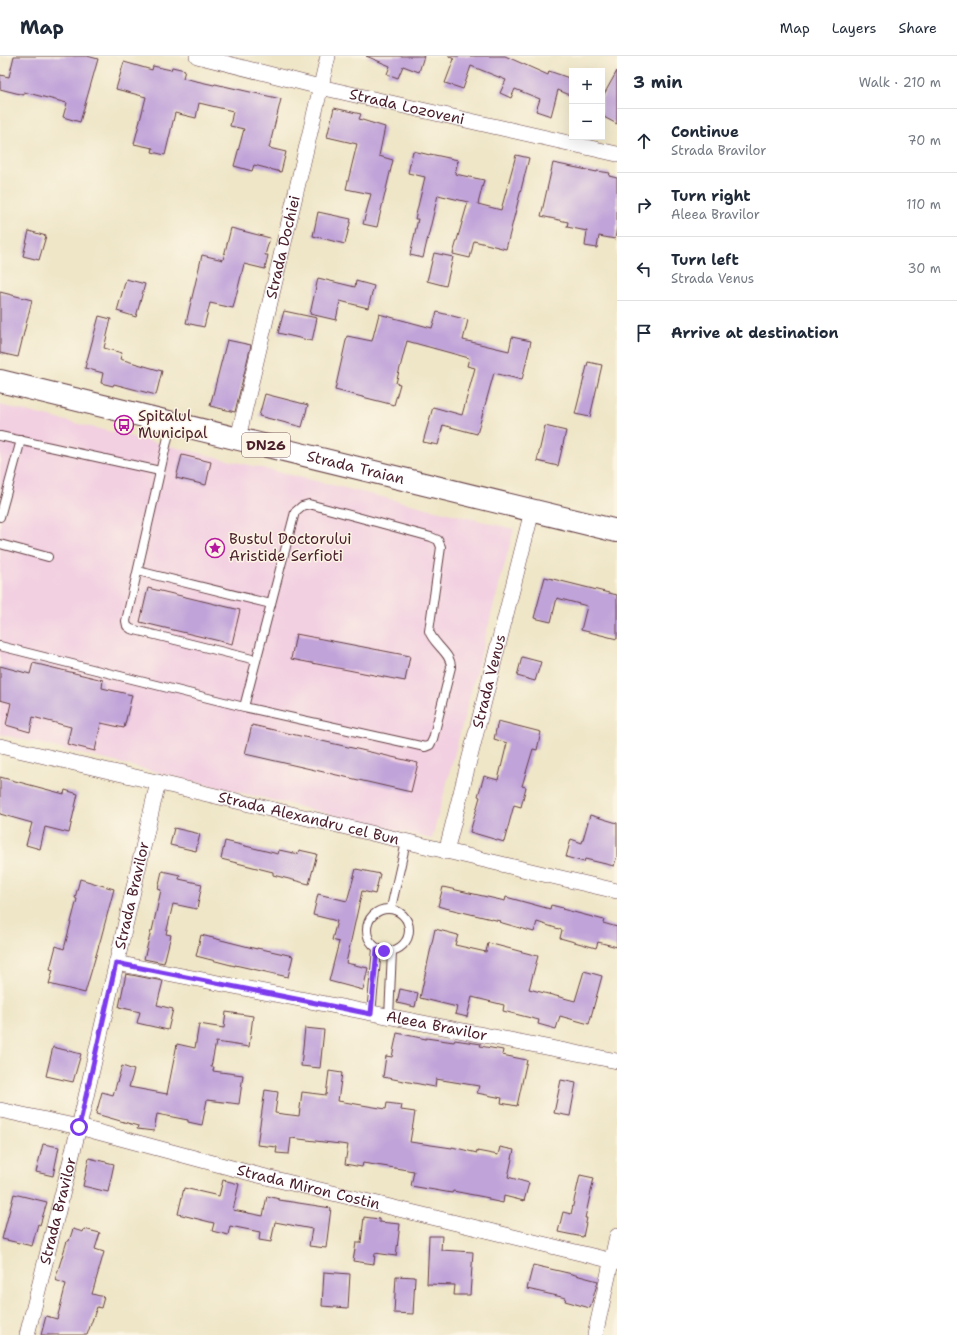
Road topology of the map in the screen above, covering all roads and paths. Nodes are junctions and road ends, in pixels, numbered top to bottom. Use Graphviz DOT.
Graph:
graph roads {
  1 [pos="197,56"];
  2 [pos="328,56"];
  3 [pos="320,87"];
  4 [pos="617,154"];
  5 [pos="0,381"];
  6 [pos="171,423"];
  7 [pos="0,436"];
  8 [pos="238,438"];
  9 [pos="21,440"];
  10 [pos="160,471"];
  11 [pos="532,511"];
  12 [pos="0,517"];
  13 [pos="617,531"];
  14 [pos="0,544"];
  15 [pos="48,557"];
  16 [pos="138,571"];
  17 [pos="271,604"];
  18 [pos="0,646"];
  19 [pos="256,660"];
  20 [pos="244,707"];
  21 [pos="0,746"];
  22 [pos="158,782"];
  23 [pos="406,842"];
  24 [pos="446,852"];
  25 [pos="617,891"];
  26 [pos="391,908"];
  27 [pos="377,949"];
  28 [pos="392,951"];
  29 [pos="116,963"];
  30 [pos="371,1014"];
  31 [pos="389,1017"];
  32 [pos="617,1061"];
  33 [pos="0,1110"];
  34 [pos="79,1127"];
  35 [pos="617,1236"];
  36 [pos="614,1262"];
  37 [pos="27,1335"];
  38 [pos="595,1335"];
  1 -- 3 [label="street, Strada Lozoveni"];
  2 -- 3 [label="street, Strada Dochiei"];
  3 -- 4 [label="street, Strada Lozoveni"];
  3 -- 8 [label="street, Strada Dochiei"];
  5 -- 6 [label="main road, Strada Traian / DN26"];
  6 -- 8 [label="main road, Strada Traian / DN26"];
  6 -- 10 [label="lane"];
  7 -- 9 [label="lane"];
  8 -- 11 [label="main road, Strada Traian / DN26"];
  9 -- 10 [label="lane"];
  9 -- 12 [label="lane"];
  10 -- 16 [label="lane"];
  11 -- 13 [label="main road, Strada Traian / DN26"];
  11 -- 24 [label="street, Strada Venus"];
  14 -- 15 [label="lane"];
  16 -- 17 [label="lane"];
  16 -- 19 [label="lane"];
  17 -- 19 [label="lane"];
  17 -- 20 [label="lane"];
  18 -- 20 [label="lane"];
  19 -- 20 [label="lane"];
  21 -- 22 [label="street, Strada Alexandru cel Bun"];
  22 -- 23 [label="street, Strada Alexandru cel Bun"];
  22 -- 29 [label="street, Strada Bravilor"];
  23 -- 24 [label="street, Strada Alexandru cel Bun"];
  23 -- 26 [label="lane"];
  24 -- 25 [label="street, Strada Alexandru cel Bun"];
  26 -- 27 [label="lane"];
  26 -- 28 [label="lane"];
  27 -- 28 [label="lane"];
  27 -- 30 [label="lane"];
  28 -- 31 [label="lane"];
  29 -- 30 [label="street, Aleea Bravilor"];
  29 -- 34 [label="street, Strada Bravilor"];
  30 -- 31 [label="street, Aleea Bravilor"];
  31 -- 32 [label="street, Aleea Bravilor"];
  33 -- 34 [label="street, Strada Miron Costin"];
  34 -- 36 [label="street, Strada Miron Costin"];
  34 -- 37 [label="street, Strada Bravilor"];
  35 -- 36 [label="street"];
  36 -- 38 [label="street"];
}
